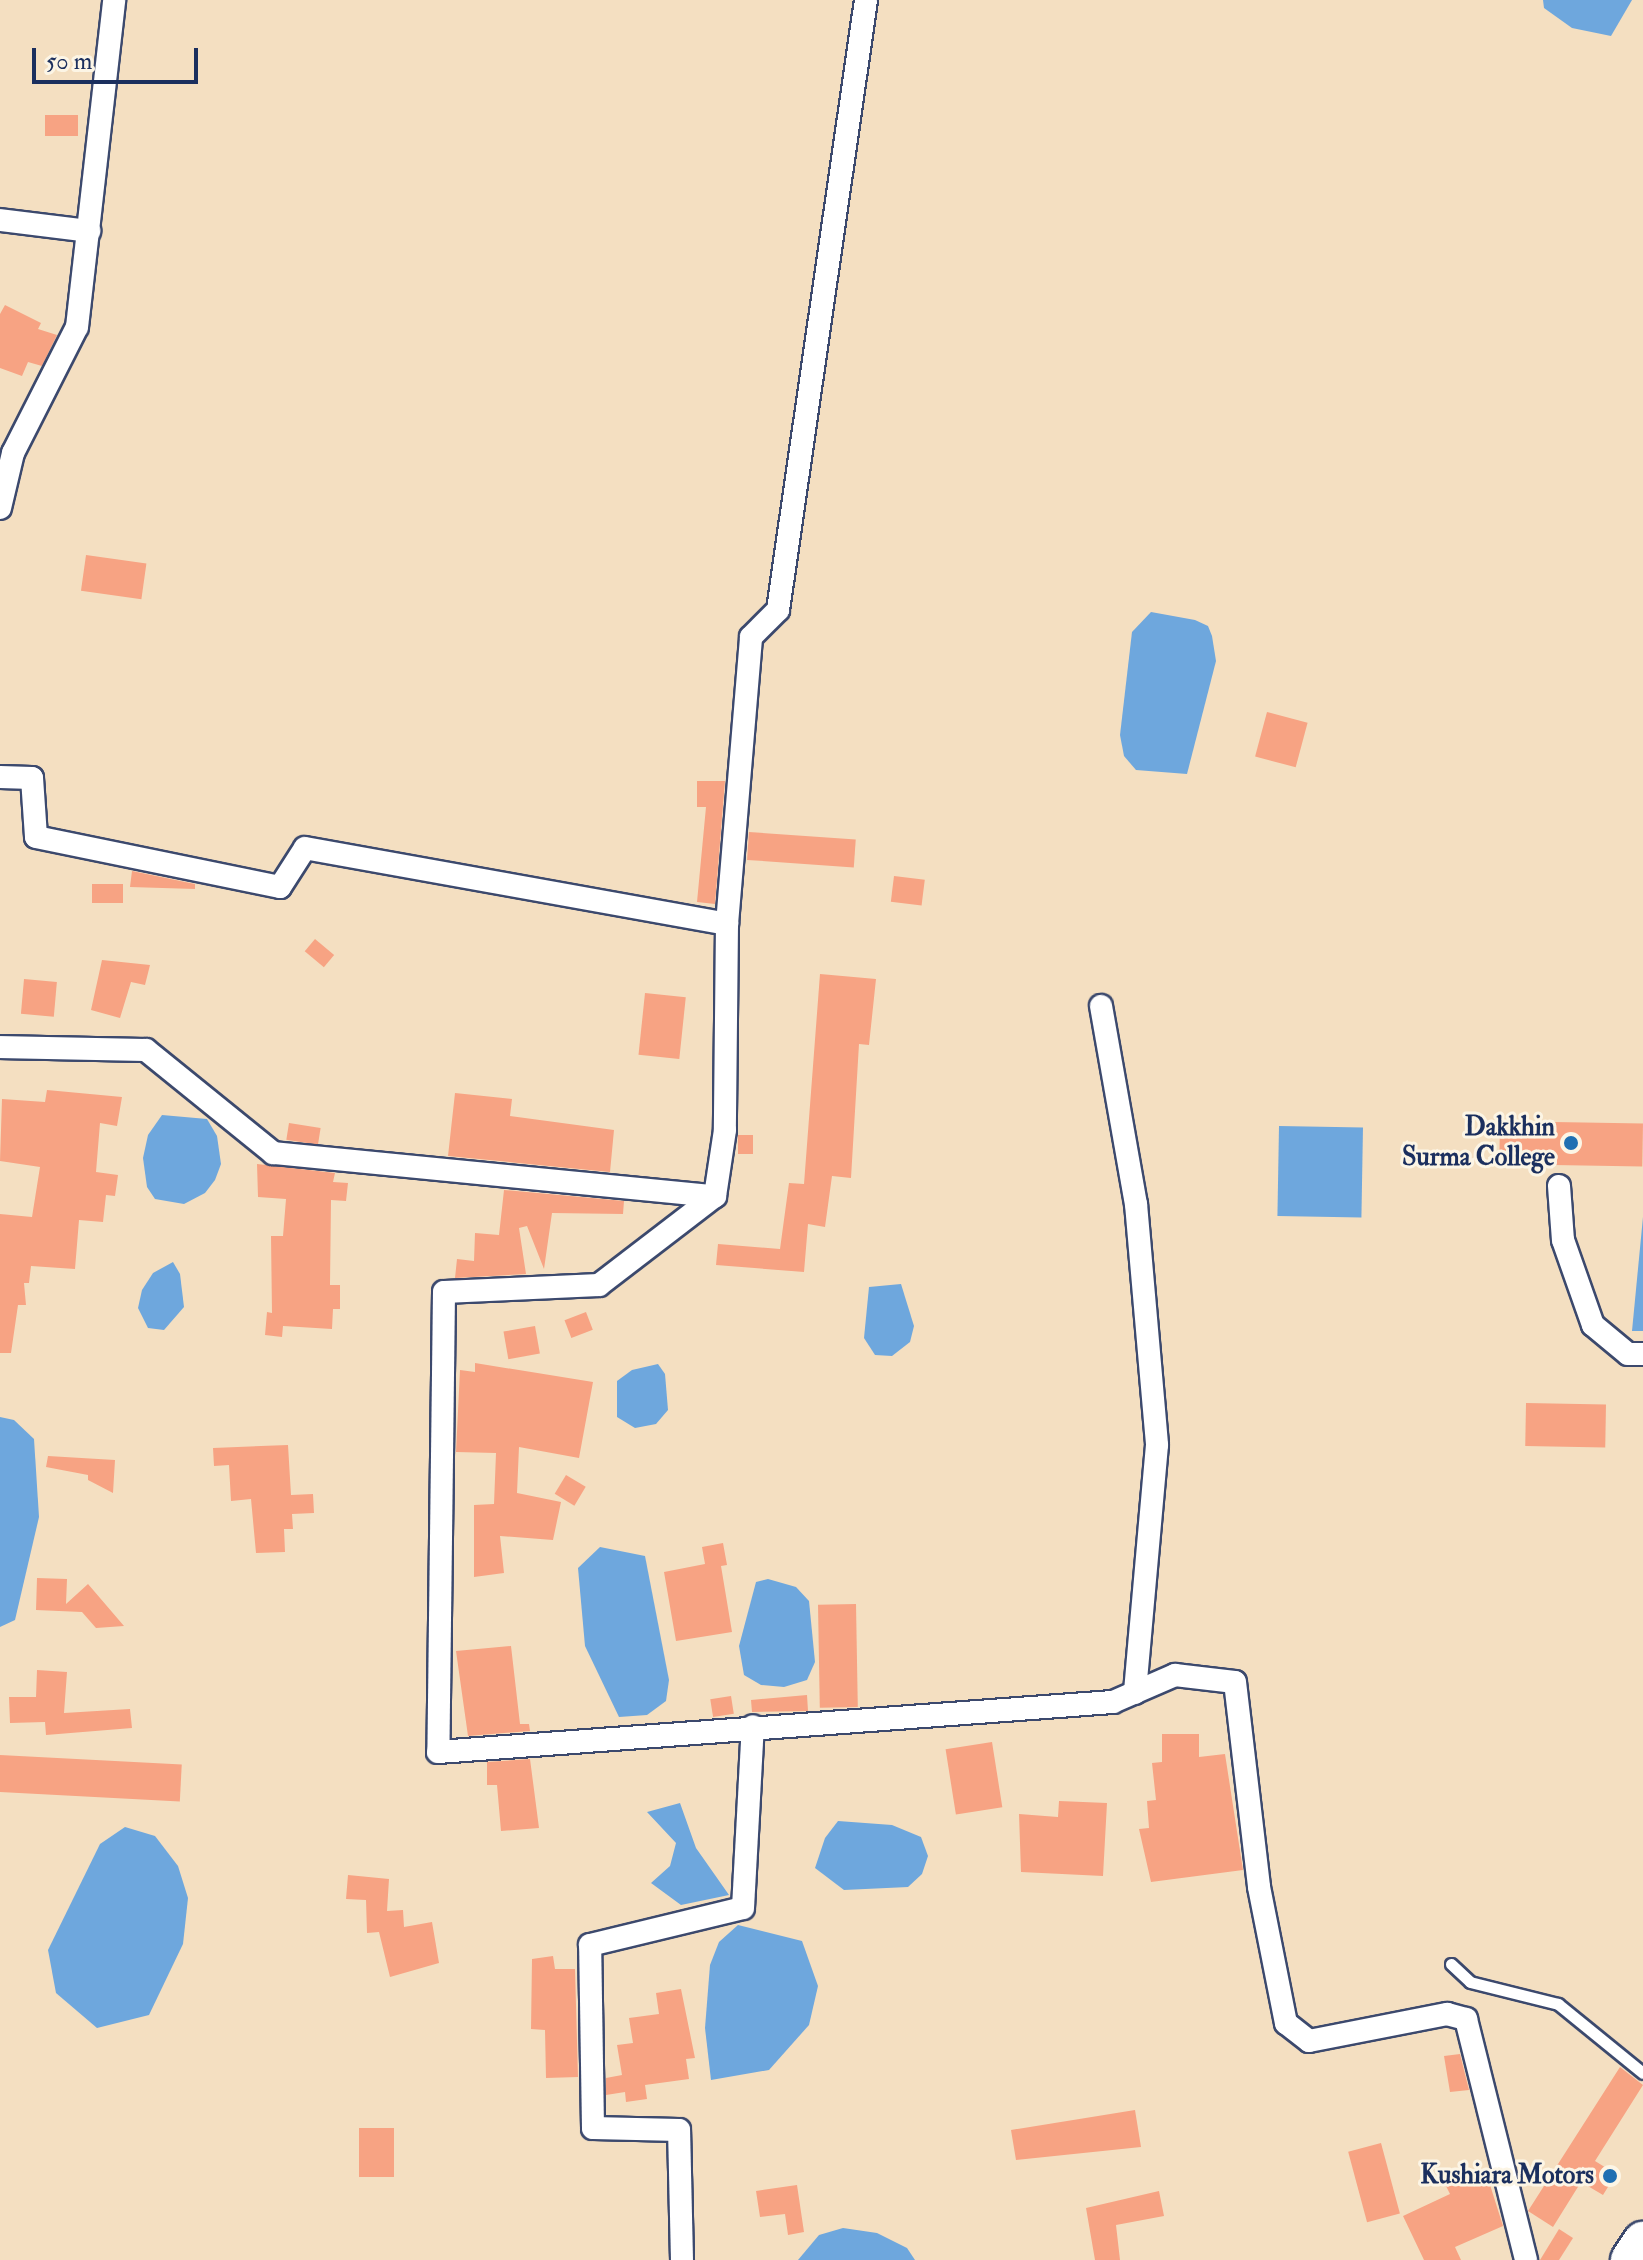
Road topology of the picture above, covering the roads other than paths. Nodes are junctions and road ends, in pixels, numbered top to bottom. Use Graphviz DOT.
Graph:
graph roads {
  1 [pos="114,0"];
  2 [pos="866,0"];
  3 [pos="0,220"];
  4 [pos="89,231"];
  5 [pos="0,508"];
  6 [pos="0,777"];
  7 [pos="727,924"];
  8 [pos="1101,1006"];
  9 [pos="0,1047"];
  10 [pos="1559,1186"];
  11 [pos="715,1196"];
  12 [pos="1643,1354"];
  13 [pos="1135,1693"];
  14 [pos="753,1726"];
  15 [pos="1451,1964"];
  16 [pos="1643,2073"];
  17 [pos="1643,2242"];
  18 [pos="682,2260"];
  19 [pos="1526,2260"];
  20 [pos="1631,2260"];
  1 -- 4 [label="street"];
  2 -- 7 [label="street"];
  3 -- 4 [label="street"];
  4 -- 5 [label="street"];
  6 -- 7 [label="street"];
  7 -- 11 [label="street"];
  8 -- 13 [label="street"];
  9 -- 11 [label="street"];
  10 -- 12 [label="street"];
  11 -- 14 [label="street"];
  13 -- 14 [label="street"];
  13 -- 19 [label="street"];
  14 -- 18 [label="street"];
  15 -- 16 [label="lane"];
  17 -- 20 [label="highway"];
}
